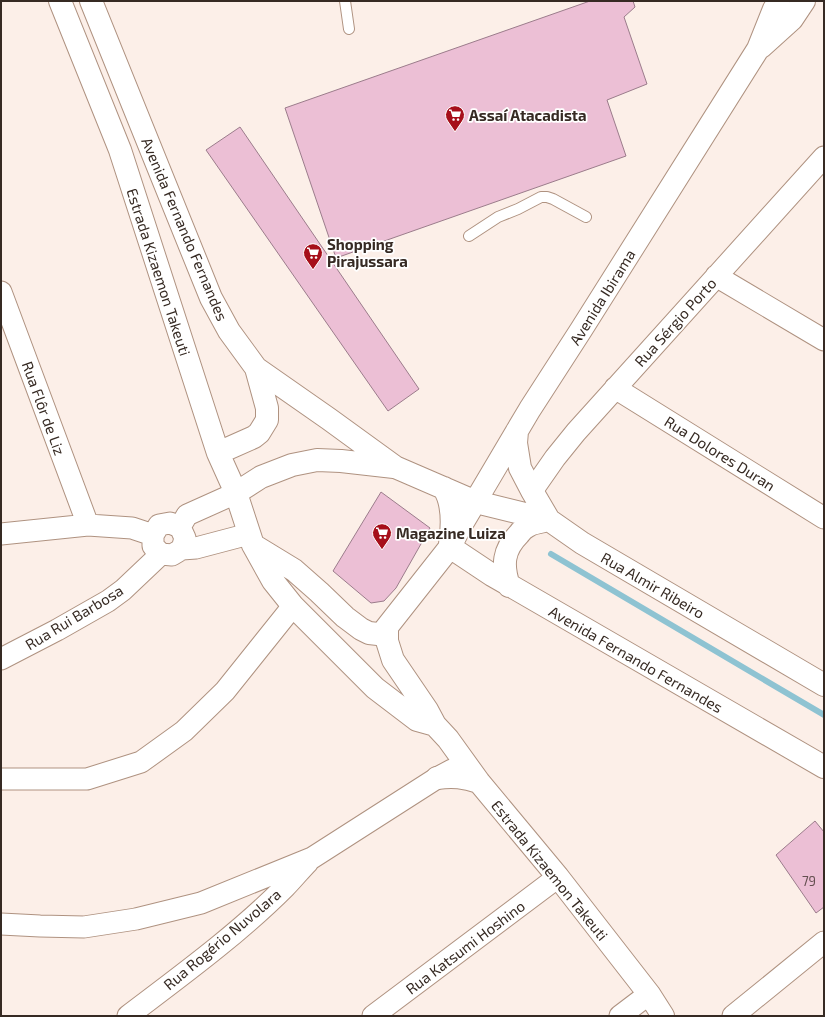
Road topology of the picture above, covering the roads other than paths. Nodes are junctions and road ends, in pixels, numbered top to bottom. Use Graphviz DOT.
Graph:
graph roads {
  1 [pos="60,1"];
  2 [pos="91,1"];
  3 [pos="345,1"];
  4 [pos="779,1"];
  5 [pos="804,1"];
  6 [pos="349,29"];
  7 [pos="758,49"];
  8 [pos="824,157"];
  9 [pos="586,217"];
  10 [pos="469,236"];
  11 [pos="716,276"];
  12 [pos="1,292"];
  13 [pos="824,340"];
  14 [pos="256,368"];
  15 [pos="616,388"];
  16 [pos="517,431"];
  17 [pos="218,453"];
  18 [pos="395,467"];
  19 [pos="444,488"];
  20 [pos="532,492"];
  21 [pos="236,493"];
  22 [pos="476,502"];
  23 [pos="824,518"];
  24 [pos="549,520"];
  25 [pos="88,525"];
  26 [pos="180,528"];
  27 [pos="1,534"];
  28 [pos="153,535"];
  29 [pos="251,539"];
  30 [pos="450,547"];
  31 [pos="182,549"];
  32 [pos="161,554"];
  33 [pos="509,586"];
  34 [pos="292,606"];
  35 [pos="387,627"];
  36 [pos="1,659"];
  37 [pos="824,685"];
  38 [pos="442,732"];
  39 [pos="465,762"];
  40 [pos="824,767"];
  41 [pos="437,778"];
  42 [pos="1,779"];
  43 [pos="479,782"];
  44 [pos="312,858"];
  45 [pos="558,877"];
  46 [pos="4,927"];
  47 [pos="824,942"];
  48 [pos="649,994"];
  49 [pos="128,1016"];
  50 [pos="373,1016"];
  51 [pos="620,1016"];
  52 [pos="664,1016"];
  53 [pos="733,1016"];
  1 -- 17 [label="main road, Estrada Kizaemon Takeuti"];
  2 -- 14 [label="main road, Avenida Fernando Fernandes"];
  3 -- 6 [label="lane"];
  4 -- 7 [label="main road, Avenida Ibirama"];
  5 -- 7 [label="main road, Avenida Ibirama"];
  7 -- 16 [label="main road, Avenida Ibirama"];
  8 -- 11 [label="street, Rua Sérgio Porto"];
  9 -- 10 [label="lane"];
  11 -- 13 [label="street"];
  11 -- 15 [label="street, Rua Sérgio Porto"];
  12 -- 25 [label="street, Rua Flôr de Liz"];
  14 -- 17 [label="main road"];
  14 -- 18 [label="main road, Avenida Fernando Fernandes"];
  15 -- 20 [label="street, Rua Sérgio Porto"];
  15 -- 23 [label="street, Rua Dolores Duran"];
  16 -- 20 [label="main road"];
  16 -- 22 [label="main road, Avenida Ibirama"];
  17 -- 21 [label="main road, Estrada Kizaemon Takeuti"];
  18 -- 19 [label="main road, Avenida Fernando Fernandes"];
  18 -- 21 [label="main road"];
  19 -- 22 [label="main road, Avenida Fernando Fernandes"];
  19 -- 30 [label="main road"];
  20 -- 24 [label="main road"];
  21 -- 26 [label="street"];
  21 -- 29 [label="main road, Estrada Kizaemon Takeuti"];
  22 -- 24 [label="main road, Rua Almir Ribeiro"];
  22 -- 30 [label="main road, Avenida Ibirama"];
  24 -- 33 [label="main road"];
  24 -- 37 [label="main road, Rua Almir Ribeiro"];
  25 -- 27 [label="street"];
  25 -- 28 [label="street"];
  26 -- 28 [label="street"];
  26 -- 31 [label="street"];
  28 -- 32 [label="street"];
  29 -- 31 [label="street"];
  29 -- 34 [label="main road, Estrada Kizaemon Takeuti"];
  29 -- 35 [label="main road"];
  30 -- 33 [label="main road, Avenida Fernando Fernandes"];
  30 -- 35 [label="main road, Avenida Ibirama"];
  31 -- 32 [label="street"];
  32 -- 36 [label="street, Rua Rui Barbosa"];
  33 -- 40 [label="main road, Avenida Fernando Fernandes"];
  34 -- 38 [label="main road, Estrada Kizaemon Takeuti"];
  34 -- 42 [label="street"];
  35 -- 38 [label="main road, Estrada Kizaemon Takeuti"];
  38 -- 39 [label="main road, Estrada Kizaemon Takeuti"];
  38 -- 41 [label="main road"];
  39 -- 41 [label="street"];
  39 -- 43 [label="main road, Estrada Kizaemon Takeuti"];
  41 -- 43 [label="main road"];
  41 -- 44 [label="street"];
  43 -- 45 [label="main road, Estrada Kizaemon Takeuti"];
  44 -- 46 [label="street"];
  44 -- 49 [label="street, Rua Rogério Nuvolara"];
  45 -- 48 [label="main road, Estrada Kizaemon Takeuti"];
  45 -- 50 [label="street, Rua Katsumi Hoshino"];
  47 -- 53 [label="street"];
  48 -- 51 [label="street"];
  48 -- 52 [label="main road, Estrada Kizaemon Takeuti"];
}
